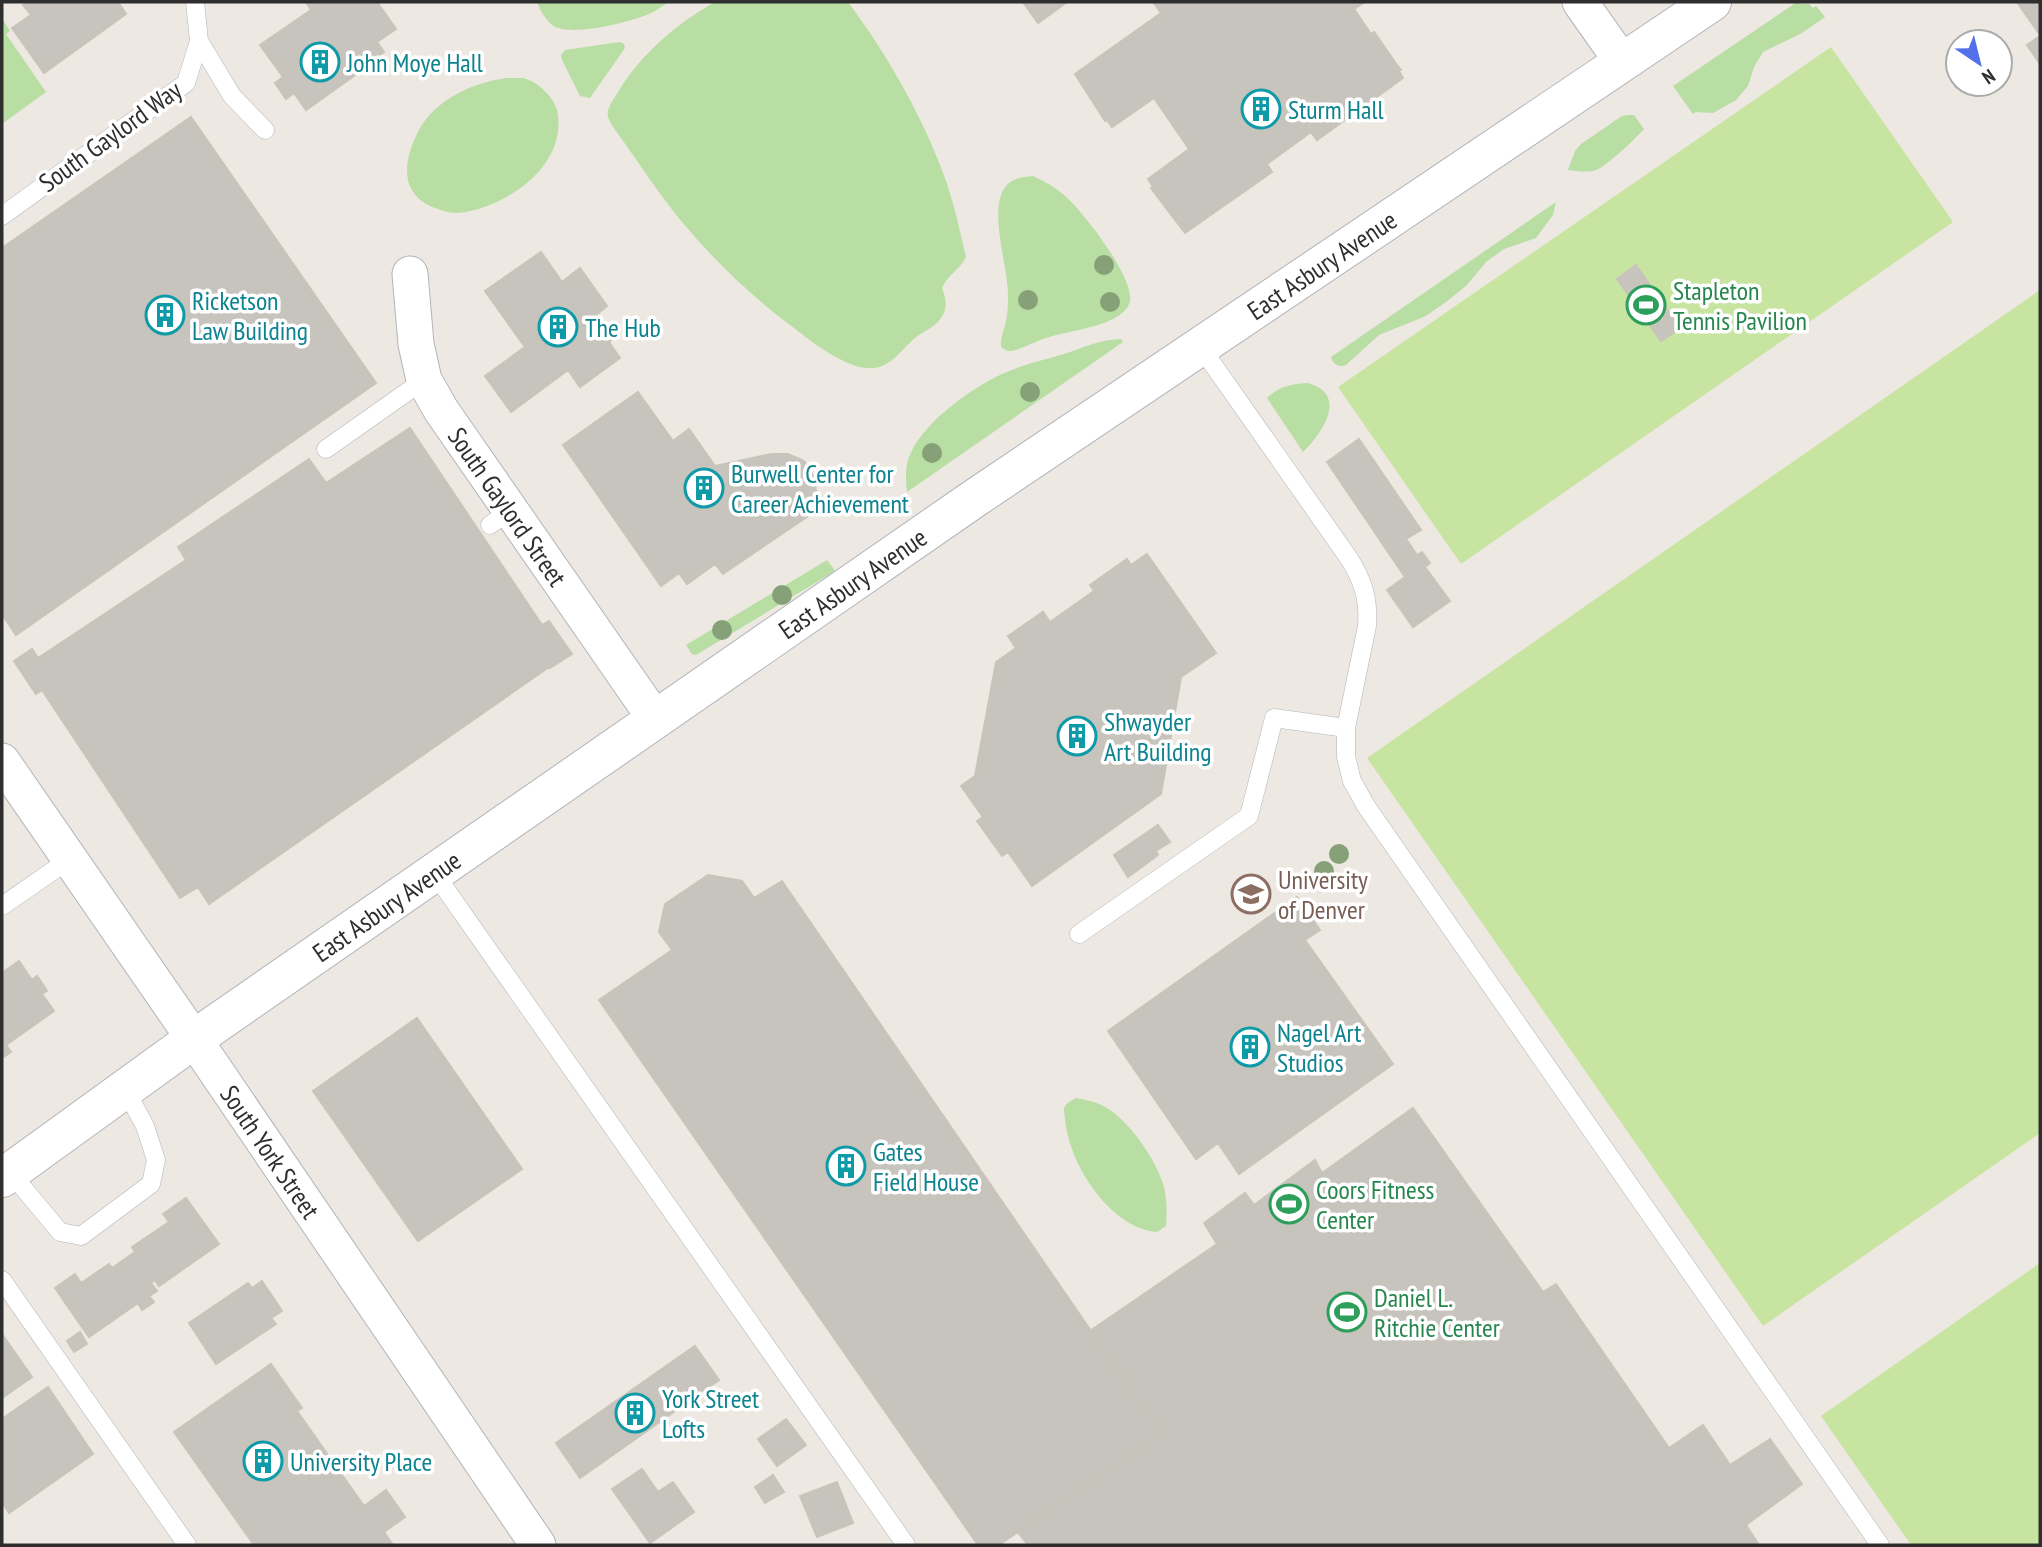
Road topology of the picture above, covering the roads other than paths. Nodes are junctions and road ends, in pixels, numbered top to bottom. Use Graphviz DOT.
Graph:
graph roads {
  1 [pos="195,2"];
  2 [pos="1580,2"];
  3 [pos="1712,2"];
  4 [pos="199,41"];
  5 [pos="1623,63"];
  6 [pos="265,130"];
  7 [pos="2,216"];
  8 [pos="410,274"];
  9 [pos="1200,346"];
  10 [pos="424,380"];
  11 [pos="326,449"];
  12 [pos="656,720"];
  13 [pos="1346,728"];
  14 [pos="2,761"];
  15 [pos="70,859"];
  16 [pos="435,874"];
  17 [pos="2,906"];
  18 [pos="1079,934"];
  19 [pos="194,1039"];
  20 [pos="125,1089"];
  21 [pos="6,1175"];
  22 [pos="2,1280"];
  23 [pos="187,1545"];
  24 [pos="538,1545"];
  25 [pos="906,1545"];
  26 [pos="1880,1545"];
  1 -- 4 [label="lane, South Gaylord Way"];
  2 -- 5 [label="street"];
  3 -- 5 [label="street, East Asbury Avenue"];
  4 -- 6 [label="lane"];
  4 -- 7 [label="lane, South Gaylord Way"];
  5 -- 9 [label="street, East Asbury Avenue"];
  8 -- 10 [label="street, South Gaylord Street"];
  9 -- 12 [label="street, East Asbury Avenue"];
  9 -- 13 [label="lane"];
  10 -- 11 [label="lane"];
  10 -- 12 [label="street, South Gaylord Street"];
  12 -- 16 [label="street, East Asbury Avenue"];
  13 -- 18 [label="lane"];
  13 -- 26 [label="lane"];
  14 -- 15 [label="street, South York Street"];
  15 -- 17 [label="lane"];
  15 -- 19 [label="street, South York Street"];
  16 -- 19 [label="street, East Asbury Avenue"];
  16 -- 25 [label="lane"];
  19 -- 20 [label="street, East Asbury Avenue"];
  19 -- 24 [label="street, South York Street"];
  20 -- 21 [label="street, East Asbury Avenue"];
  20 -- 21 [label="lane"];
  22 -- 23 [label="lane"];
}
